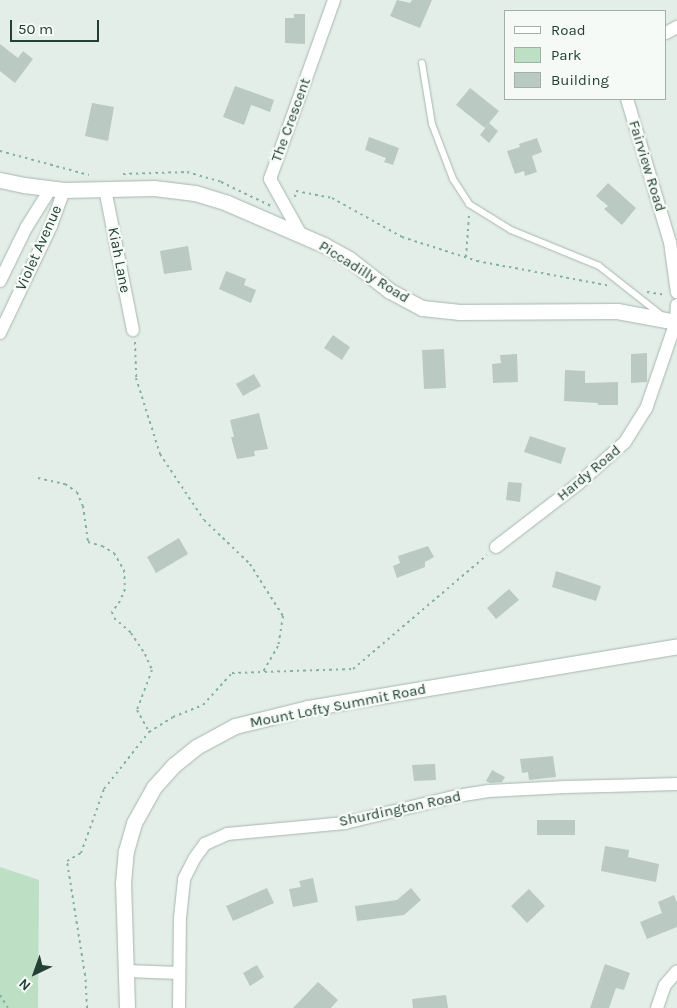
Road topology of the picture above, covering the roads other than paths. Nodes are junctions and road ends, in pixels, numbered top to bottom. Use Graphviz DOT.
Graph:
graph roads {
  1 [pos="334,0"];
  2 [pos="422,63"];
  3 [pos="626,100"];
  4 [pos="0,180"];
  5 [pos="58,189"];
  6 [pos="105,189"];
  7 [pos="301,235"];
  8 [pos="0,281"];
  9 [pos="674,298"];
  10 [pos="673,321"];
  11 [pos="2,327"];
  12 [pos="133,330"];
  13 [pos="496,547"];
  14 [pos="677,646"];
  15 [pos="677,784"];
  16 [pos="127,971"];
  17 [pos="677,971"];
  18 [pos="179,973"];
  19 [pos="127,1008"];
  20 [pos="179,1008"];
  21 [pos="657,1008"];
  1 -- 7 [label="street, The Crescent"];
  2 -- 10 [label="lane"];
  3 -- 9 [label="street, Fairview Road"];
  4 -- 5 [label="main road, Piccadilly Road"];
  5 -- 6 [label="main road, Piccadilly Road"];
  5 -- 8 [label="street, Violet Avenue"];
  5 -- 11 [label="street, Violet Avenue"];
  6 -- 7 [label="main road, Piccadilly Road"];
  6 -- 12 [label="street, Kiah Lane"];
  7 -- 10 [label="main road, Piccadilly Road"];
  9 -- 10 [label="street, Fairview Road"];
  10 -- 13 [label="street, Hardy Road"];
  14 -- 16 [label="main road, Mount Lofty Summit Road"];
  15 -- 18 [label="street, Shurdington Road"];
  16 -- 18 [label="street"];
  16 -- 19 [label="main road, Mount Lofty Summit Road"];
  17 -- 21 [label="street"];
  18 -- 20 [label="street, Shurdington Road"];
}
